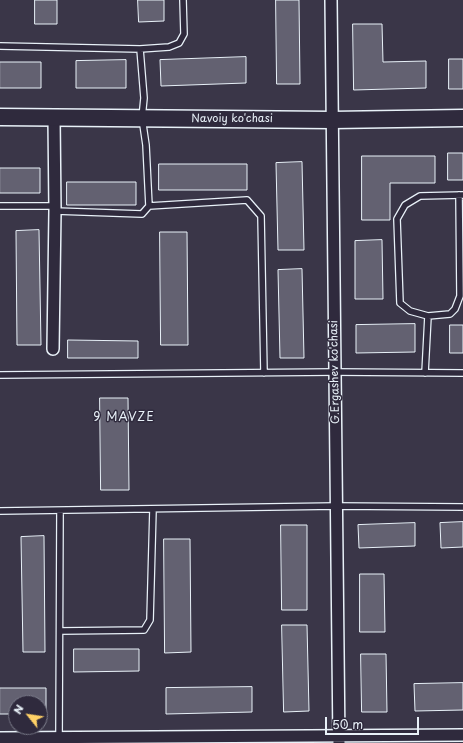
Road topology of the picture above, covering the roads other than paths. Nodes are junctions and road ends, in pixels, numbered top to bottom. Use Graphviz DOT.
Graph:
graph roads {
  1 [pos="183,0"];
  2 [pos="331,0"];
  3 [pos="0,46"];
  4 [pos="140,49"];
  5 [pos="0,118"];
  6 [pos="54,118"];
  7 [pos="142,118"];
  8 [pos="463,118"];
  9 [pos="332,120"];
  10 [pos="461,195"];
  11 [pos="0,206"];
  12 [pos="149,206"];
  13 [pos="55,208"];
  14 [pos="428,316"];
  15 [pos="53,348"];
  16 [pos="264,372"];
  17 [pos="335,372"];
  18 [pos="425,373"];
  19 [pos="463,373"];
  20 [pos="0,376"];
  21 [pos="336,506"];
  22 [pos="463,507"];
  23 [pos="153,509"];
  24 [pos="0,511"];
  25 [pos="60,511"];
  26 [pos="60,631"];
  27 [pos="463,735"];
  28 [pos="0,738"];
  29 [pos="59,738"];
  30 [pos="339,739"];
  1 -- 4 [label="lane"];
  2 -- 9 [label="street, G.Ergashev ko'chasi"];
  3 -- 4 [label="lane"];
  4 -- 7 [label="lane"];
  5 -- 6 [label="main road, Navoiy ko'chasi"];
  6 -- 7 [label="main road, Navoiy ko'chasi"];
  6 -- 13 [label="street"];
  7 -- 9 [label="main road, Navoiy ko'chasi"];
  7 -- 12 [label="lane"];
  8 -- 9 [label="main road, Navoiy ko'chasi"];
  9 -- 17 [label="street, G.Ergashev ko'chasi"];
  10 -- 14 [label="lane"];
  10 -- 14 [label="lane"];
  11 -- 13 [label="lane"];
  12 -- 13 [label="lane"];
  12 -- 16 [label="lane"];
  13 -- 15 [label="street"];
  14 -- 18 [label="lane"];
  16 -- 17 [label="lane"];
  16 -- 20 [label="lane"];
  17 -- 18 [label="lane"];
  17 -- 21 [label="street, G.Ergashev ko'chasi"];
  18 -- 19 [label="lane"];
  21 -- 22 [label="lane"];
  21 -- 23 [label="lane"];
  21 -- 30 [label="street, G.Ergashev ko'chasi"];
  23 -- 25 [label="lane"];
  23 -- 26 [label="lane"];
  24 -- 25 [label="lane"];
  25 -- 26 [label="lane"];
  26 -- 29 [label="lane"];
  27 -- 30 [label="street"];
  28 -- 29 [label="street"];
  29 -- 30 [label="street"];
}
